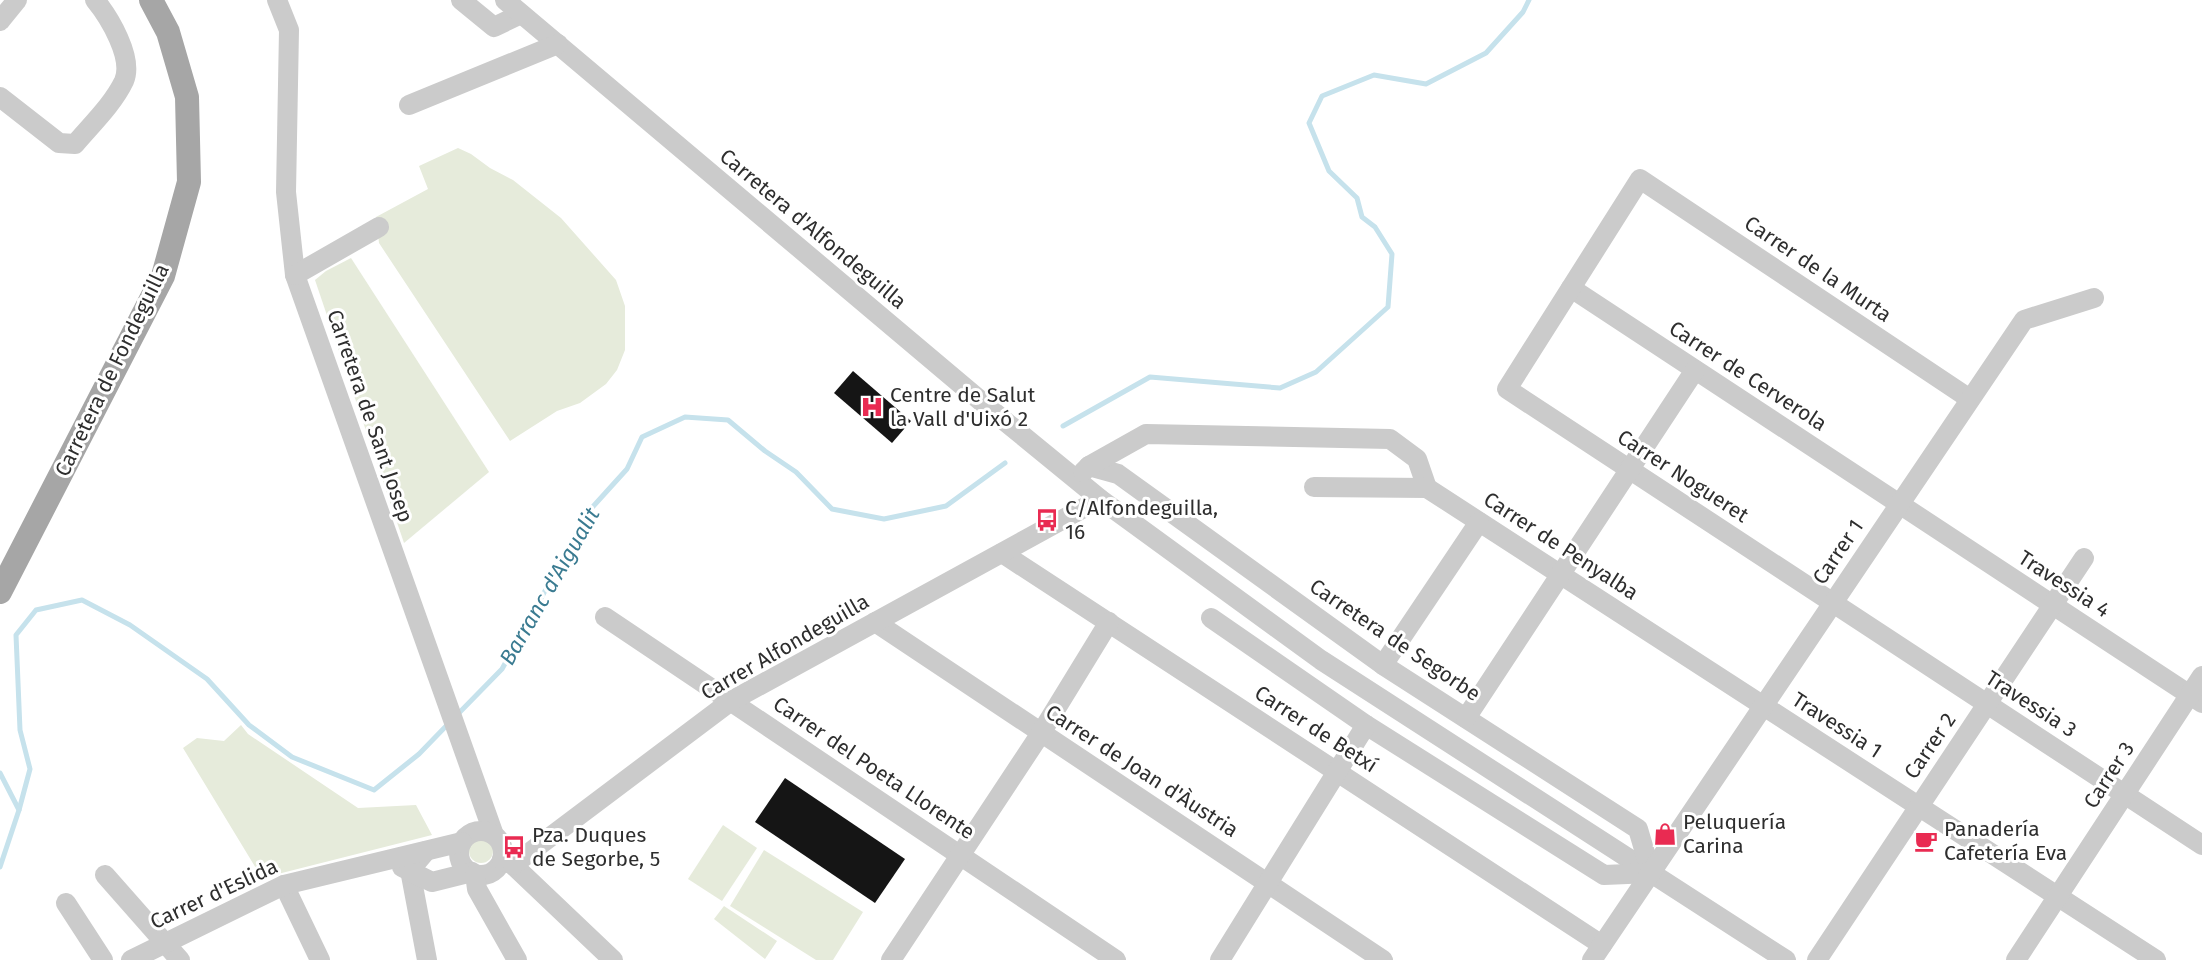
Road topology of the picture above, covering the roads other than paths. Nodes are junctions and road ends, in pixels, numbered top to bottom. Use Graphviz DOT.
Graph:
graph roads {
  1 [pos="17,0"];
  2 [pos="95,0"];
  3 [pos="151,0"];
  4 [pos="277,0"];
  5 [pos="462,0"];
  6 [pos="505,0"];
  7 [pos="521,14"];
  8 [pos="0,21"];
  9 [pos="558,44"];
  10 [pos="0,97"];
  11 [pos="409,105"];
  12 [pos="379,226"];
  13 [pos="295,275"];
  14 [pos="1571,288"];
  15 [pos="2094,298"];
  16 [pos="1695,370"];
  17 [pos="1970,399"];
  18 [pos="1629,469"];
  19 [pos="1082,473"];
  20 [pos="1314,487"];
  21 [pos="1426,488"];
  22 [pos="1100,499"];
  23 [pos="1899,504"];
  24 [pos="1479,522"];
  25 [pos="1002,553"];
  26 [pos="2084,558"];
  27 [pos="1560,574"];
  28 [pos="3,586"];
  29 [pos="1833,603"];
  30 [pos="2053,605"];
  31 [pos="605,617"];
  32 [pos="1211,618"];
  33 [pos="875,622"];
  34 [pos="1110,622"];
  35 [pos="1383,665"];
  36 [pos="2201,677"];
  37 [pos="2196,699"];
  38 [pos="731,701"];
  39 [pos="1987,704"];
  40 [pos="1763,706"];
  41 [pos="1466,718"];
  42 [pos="1366,725"];
  43 [pos="1041,733"];
  44 [pos="1337,771"];
  45 [pos="2125,795"];
  46 [pos="1919,807"];
  47 [pos="494,835"];
  48 [pos="462,843"];
  49 [pos="2202,845"];
  50 [pos="426,851"];
  51 [pos="960,855"];
  52 [pos="389,860"];
  53 [pos="507,863"];
  54 [pos="410,870"];
  55 [pos="474,873"];
  56 [pos="1651,873"];
  57 [pos="105,874"];
  58 [pos="1268,882"];
  59 [pos="284,885"];
  60 [pos="2058,897"];
  61 [pos="66,903"];
  62 [pos="165,943"];
  63 [pos="1597,953"];
  64 [pos="103,960"];
  65 [pos="131,960"];
  66 [pos="180,960"];
  67 [pos="320,960"];
  68 [pos="427,960"];
  69 [pos="517,960"];
  70 [pos="613,960"];
  71 [pos="891,960"];
  72 [pos="1116,960"];
  73 [pos="1220,960"];
  74 [pos="1383,960"];
  75 [pos="1786,960"];
  76 [pos="1817,960"];
  77 [pos="2016,960"];
  78 [pos="2156,960"];
  1 -- 8 [label="street"];
  2 -- 10 [label="street"];
  3 -- 28 [label="main road, Carretera de Fondeguilla"];
  4 -- 13 [label="street, Carretera de Sant Josep"];
  5 -- 7 [label="street"];
  6 -- 7 [label="street, Carretera d'Alfondeguilla"];
  7 -- 9 [label="street, Carretera d'Alfondeguilla"];
  9 -- 11 [label="street"];
  9 -- 19 [label="street, Carretera d'Alfondeguilla"];
  12 -- 13 [label="street"];
  13 -- 47 [label="street, Carretera de Sant Josep"];
  14 -- 16 [label="street, Carrer de Cerverola"];
  14 -- 17 [label="street, Carrer de la Murta"];
  14 -- 18 [label="street, Carrer Nogueret"];
  15 -- 17 [label="street, Carrer 1"];
  16 -- 18 [label="street"];
  16 -- 23 [label="street, Carrer de Cerverola"];
  17 -- 23 [label="street, Carrer 1"];
  18 -- 27 [label="street"];
  18 -- 29 [label="street, Carrer Nogueret"];
  19 -- 21 [label="street"];
  19 -- 22 [label="street"];
  19 -- 35 [label="street, Carretera de Segorbe"];
  20 -- 21 [label="street"];
  21 -- 24 [label="street, Carrer de Penyalba"];
  22 -- 25 [label="street, Carrer Alfondeguilla"];
  22 -- 56 [label="street"];
  23 -- 29 [label="street, Carrer 1"];
  23 -- 30 [label="street, Travessia 4"];
  24 -- 27 [label="street, Carrer de Penyalba"];
  24 -- 35 [label="street"];
  25 -- 33 [label="street, Carrer Alfondeguilla"];
  25 -- 34 [label="street, Carrer de Betxí"];
  26 -- 30 [label="street, Carrer 2"];
  27 -- 40 [label="street, Carrer de Penyalba"];
  27 -- 41 [label="street"];
  29 -- 39 [label="street, Travessia 3"];
  29 -- 40 [label="street, Carrer 1"];
  30 -- 37 [label="street, Travessia 4"];
  30 -- 39 [label="street, Carrer 2"];
  31 -- 38 [label="street, Carrer del Poeta Llorente"];
  32 -- 42 [label="street"];
  33 -- 38 [label="street, Carrer Alfondeguilla"];
  33 -- 43 [label="street, Carrer de Joan d'Àustria"];
  34 -- 43 [label="street"];
  34 -- 44 [label="street, Carrer de Betxí"];
  35 -- 41 [label="street, Carretera de Segorbe"];
  36 -- 37 [label="street, Carrer 3"];
  37 -- 45 [label="street, Carrer 3"];
  38 -- 51 [label="street, Carrer del Poeta Llorente"];
  38 -- 53 [label="street, Carrer Alfondeguilla"];
  39 -- 45 [label="street, Travessia 3"];
  39 -- 46 [label="street, Carrer 2"];
  40 -- 46 [label="street, Travessia 1"];
  40 -- 56 [label="street, Carrer 1"];
  41 -- 56 [label="street, Carretera de Segorbe"];
  42 -- 44 [label="street"];
  42 -- 56 [label="street"];
  43 -- 51 [label="street"];
  43 -- 58 [label="street, Carrer de Joan d'Àustria"];
  44 -- 58 [label="street"];
  44 -- 63 [label="street, Carrer de Betxí"];
  45 -- 49 [label="street, Travessia 3"];
  45 -- 60 [label="street, Carrer 3"];
  46 -- 60 [label="street, Travessia 1"];
  46 -- 76 [label="street, Carrer 2"];
  47 -- 48 [label="street"];
  47 -- 53 [label="street"];
  48 -- 50 [label="street, Carrer d'Eslida"];
  48 -- 55 [label="street"];
  50 -- 52 [label="street, Carrer d'Eslida"];
  50 -- 54 [label="street"];
  51 -- 71 [label="street"];
  51 -- 72 [label="street, Carrer del Poeta Llorente"];
  52 -- 54 [label="street"];
  52 -- 59 [label="street, Carrer d'Eslida"];
  53 -- 55 [label="street"];
  53 -- 70 [label="street"];
  54 -- 55 [label="street"];
  54 -- 68 [label="street"];
  55 -- 69 [label="street"];
  56 -- 63 [label="street, Carrer 1"];
  56 -- 75 [label="street"];
  57 -- 62 [label="street"];
  58 -- 73 [label="street"];
  58 -- 74 [label="street, Carrer de Joan d'Àustria"];
  59 -- 62 [label="street, Carrer d'Eslida"];
  59 -- 67 [label="street"];
  60 -- 77 [label="street, Carrer 3"];
  60 -- 78 [label="street, Travessia 1"];
  61 -- 64 [label="street"];
  62 -- 65 [label="street, Carrer d'Eslida"];
  62 -- 66 [label="street"];
}
